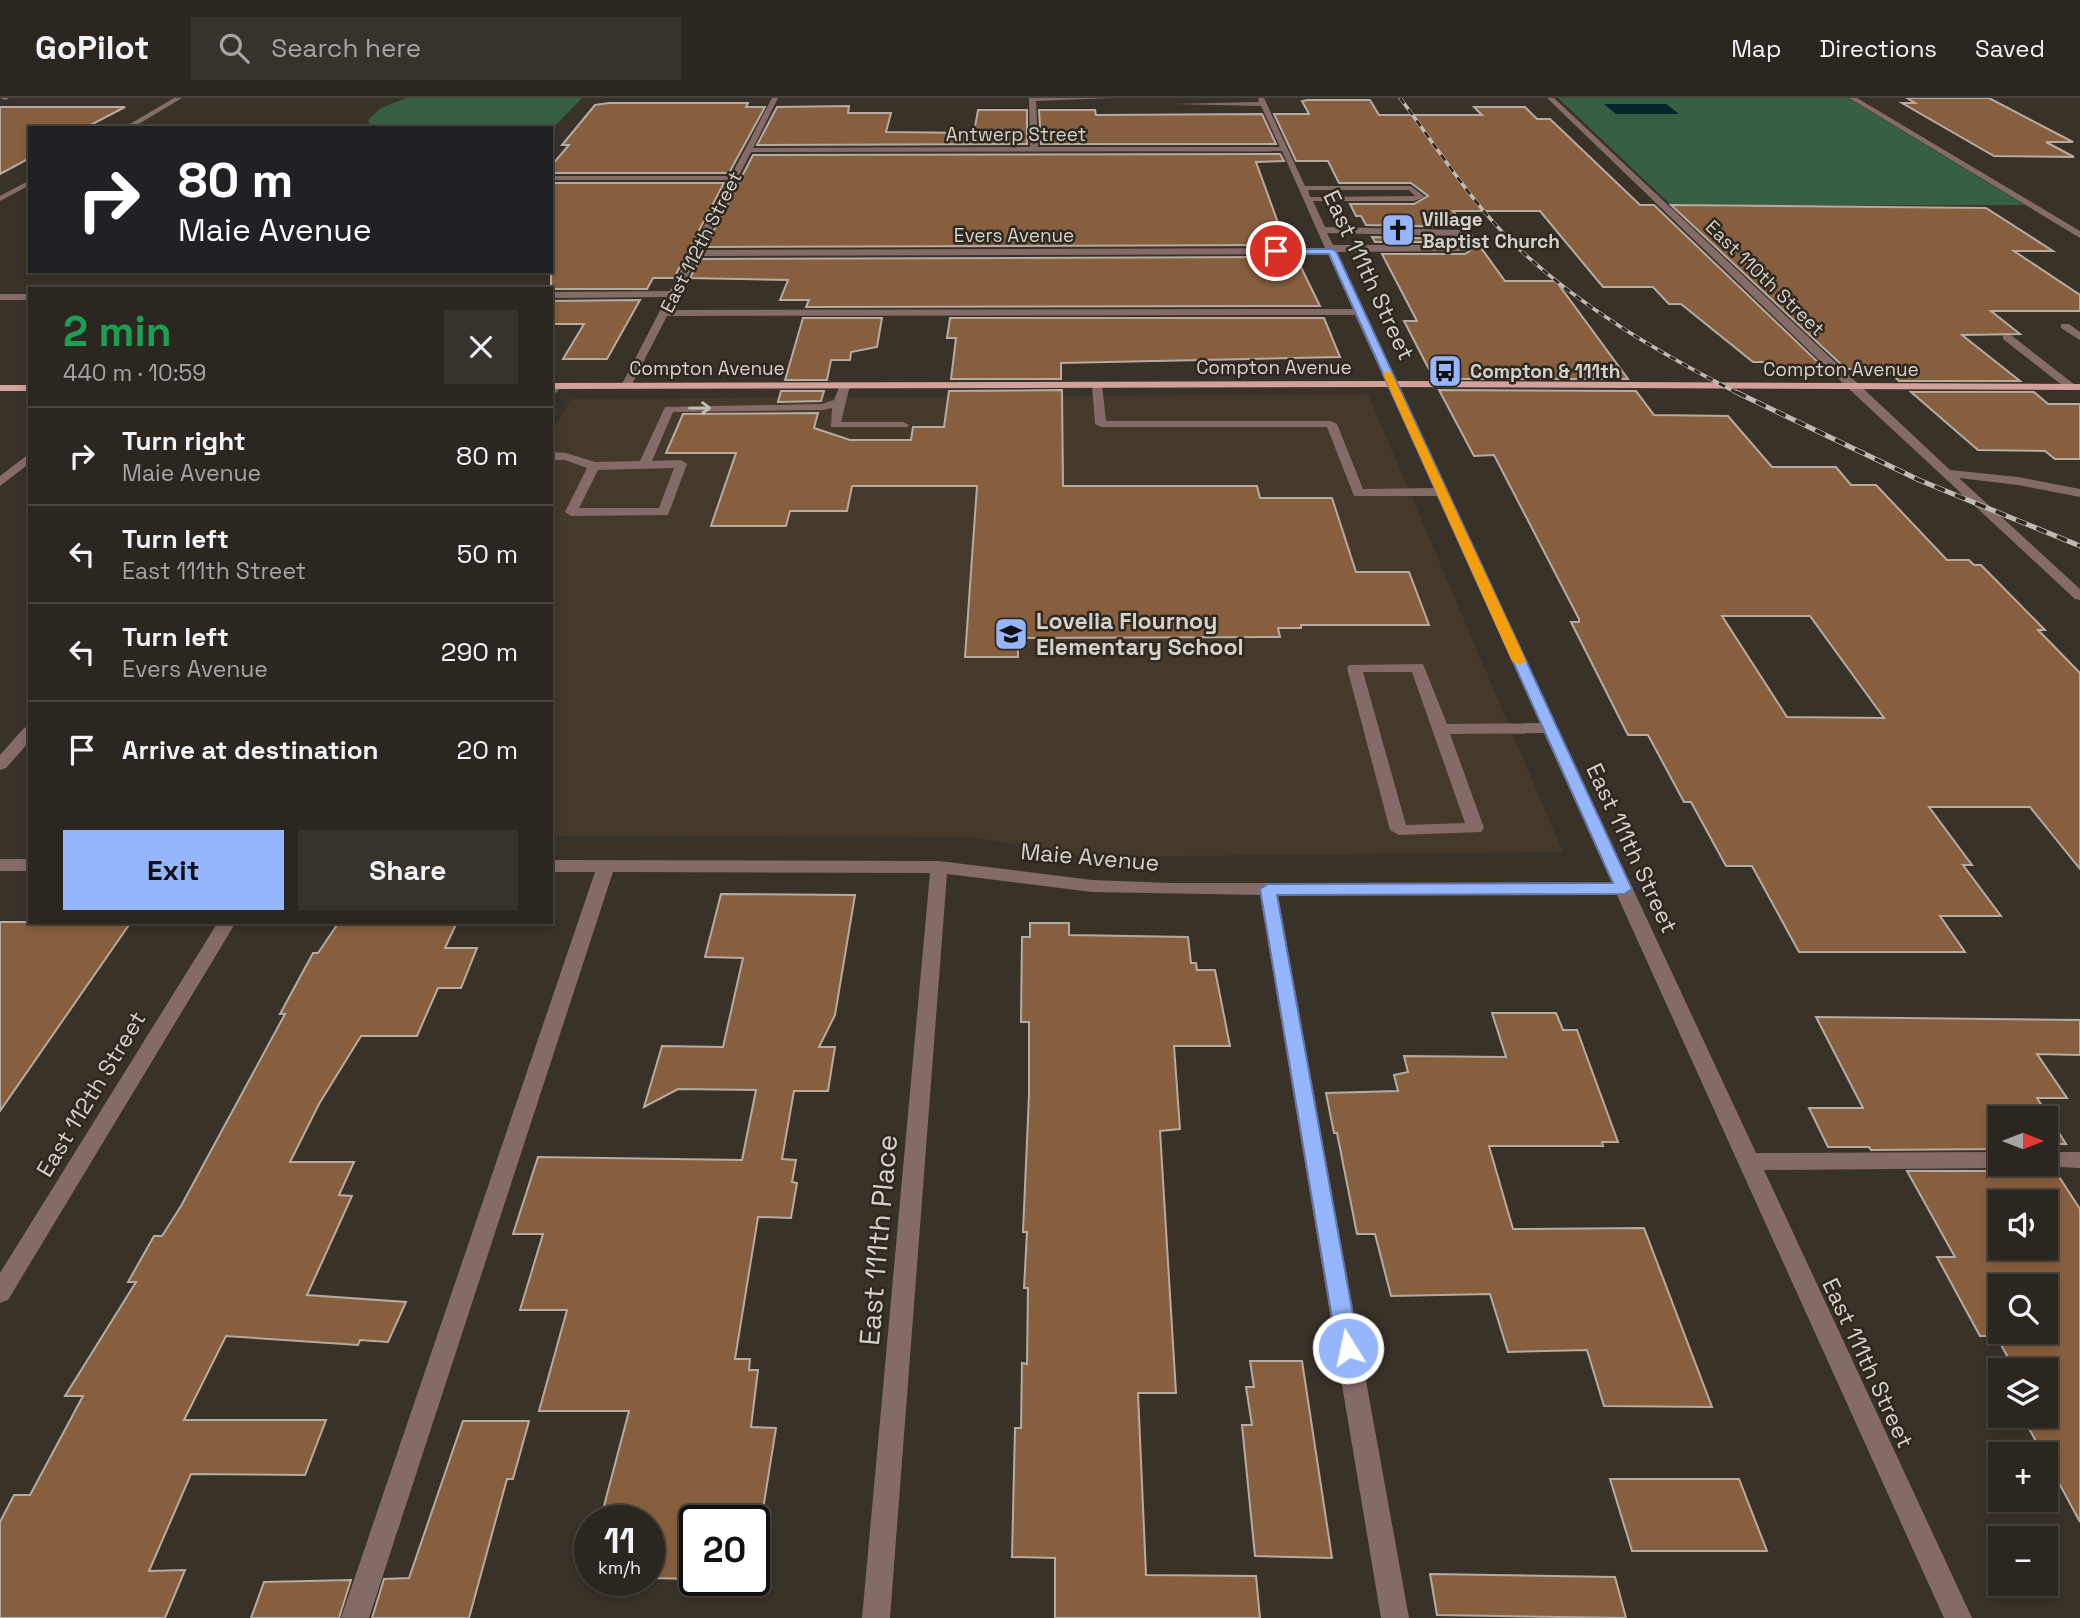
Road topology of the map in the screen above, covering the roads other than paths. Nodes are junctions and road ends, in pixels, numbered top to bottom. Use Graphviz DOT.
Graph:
graph roads {
  1 [pos="0,98"];
  2 [pos="6,98"];
  3 [pos="179,98"];
  4 [pos="775,98"];
  5 [pos="1032,98"];
  6 [pos="1550,98"];
  7 [pos="1852,98"];
  8 [pos="1109,99"];
  9 [pos="1263,101"];
  10 [pos="1176,104"];
  11 [pos="130,126"];
  12 [pos="1034,149"];
  13 [pos="1284,149"];
  14 [pos="748,150"];
  15 [pos="553,178"];
  16 [pos="734,178"];
  17 [pos="28,183"];
  18 [pos="0,193"];
  19 [pos="10,193"];
  20 [pos="1305,193"];
  21 [pos="0,199"];
  22 [pos="1321,230"];
  23 [pos="2080,235"];
  24 [pos="1331,250"];
  25 [pos="697,253"];
  26 [pos="675,294"];
  27 [pos="553,295"];
  28 [pos="0,297"];
  29 [pos="28,297"];
  30 [pos="1359,312"];
  31 [pos="664,313"];
  32 [pos="2065,326"];
  33 [pos="2007,337"];
  34 [pos="2080,337"];
  35 [pos="1097,384"];
  36 [pos="1392,384"];
  37 [pos="845,385"];
  38 [pos="626,386"];
  39 [pos="1853,387"];
  40 [pos="2076,387"];
  41 [pos="0,388"];
  42 [pos="28,388"];
  43 [pos="553,389"];
  44 [pos="839,402"];
  45 [pos="903,425"];
  46 [pos="553,456"];
  47 [pos="28,459"];
  48 [pos="644,465"];
  49 [pos="594,466"];
  50 [pos="1948,474"];
  51 [pos="0,482"];
  52 [pos="1442,492"];
  53 [pos="2080,493"];
  54 [pos="2080,596"];
  55 [pos="1550,728"];
  56 [pos="1441,729"];
  57 [pos="28,733"];
  58 [pos="0,765"];
  59 [pos="0,864"];
  60 [pos="28,865"];
  61 [pos="553,866"];
  62 [pos="606,866"];
  63 [pos="939,867"];
  64 [pos="1268,889"];
  65 [pos="1624,889"];
  66 [pos="226,924"];
  67 [pos="1988,1160"];
  68 [pos="2058,1160"];
  69 [pos="2080,1160"];
  70 [pos="1749,1162"];
  71 [pos="0,1293"];
  72 [pos="355,1618"];
  73 [pos="876,1618"];
  74 [pos="1395,1618"];
  75 [pos="1958,1618"];
  1 -- 2 [label="street"];
  3 -- 11 [label="street"];
  4 -- 14 [label="street, East 112th Street"];
  5 -- 8 [label="street"];
  5 -- 12 [label="street"];
  6 -- 39 [label="street, East 110th Street"];
  7 -- 23 [label="street"];
  9 -- 10 [label="street"];
  9 -- 13 [label="street, East 111th Street"];
  12 -- 13 [label="street, Antwerp Street"];
  12 -- 14 [label="street, Antwerp Street"];
  13 -- 20 [label="street, East 111th Street"];
  14 -- 16 [label="street, East 112th Street"];
  15 -- 16 [label="street"];
  16 -- 25 [label="street, East 112th Street"];
  17 -- 19 [label="street"];
  18 -- 19 [label="street"];
  19 -- 21 [label="street"];
  20 -- 20 [label="street"];
  20 -- 22 [label="street, East 111th Street"];
  22 -- 24 [label="street, East 111th Street"];
  22 -- 24 [label="street, Evers Avenue"];
  24 -- 25 [label="street, Evers Avenue"];
  24 -- 30 [label="street, East 111th Street"];
  25 -- 26 [label="street, East 112th Street"];
  26 -- 27 [label="street"];
  26 -- 31 [label="street, East 112th Street"];
  28 -- 29 [label="street"];
  30 -- 31 [label="street"];
  30 -- 36 [label="street, East 111th Street"];
  31 -- 38 [label="street, East 112th Street"];
  32 -- 34 [label="street"];
  33 -- 40 [label="street"];
  35 -- 36 [label="main road, Compton Avenue"];
  35 -- 37 [label="main road, Compton Avenue"];
  35 -- 52 [label="street"];
  36 -- 39 [label="main road, Compton Avenue"];
  36 -- 52 [label="street, East 111th Street"];
  37 -- 38 [label="main road, Compton Avenue"];
  37 -- 44 [label="street"];
  38 -- 43 [label="main road, Compton Avenue"];
  39 -- 40 [label="main road, Compton Avenue"];
  39 -- 50 [label="street, East 110th Street"];
  41 -- 42 [label="main road"];
  44 -- 45 [label="street"];
  48 -- 44 [label="street, one-way"];
  46 -- 49 [label="street"];
  47 -- 51 [label="street"];
  48 -- 49 [label="street"];
  48 -- 49 [label="street"];
  50 -- 53 [label="street"];
  50 -- 54 [label="street, East 110th Street"];
  52 -- 55 [label="street, East 111th Street"];
  55 -- 56 [label="street"];
  55 -- 65 [label="street, East 111th Street"];
  56 -- 56 [label="street"];
  57 -- 58 [label="street"];
  59 -- 60 [label="street"];
  61 -- 62 [label="street, Maie Avenue"];
  62 -- 63 [label="street, Maie Avenue"];
  62 -- 72 [label="street"];
  63 -- 64 [label="street, Maie Avenue"];
  63 -- 73 [label="street, East 111th Place"];
  64 -- 65 [label="street, Maie Avenue"];
  64 -- 74 [label="street"];
  65 -- 70 [label="street, East 111th Street"];
  66 -- 71 [label="street, East 112th Street"];
  67 -- 70 [label="street"];
  68 -- 69 [label="street"];
  70 -- 75 [label="street, East 111th Street"];
}
